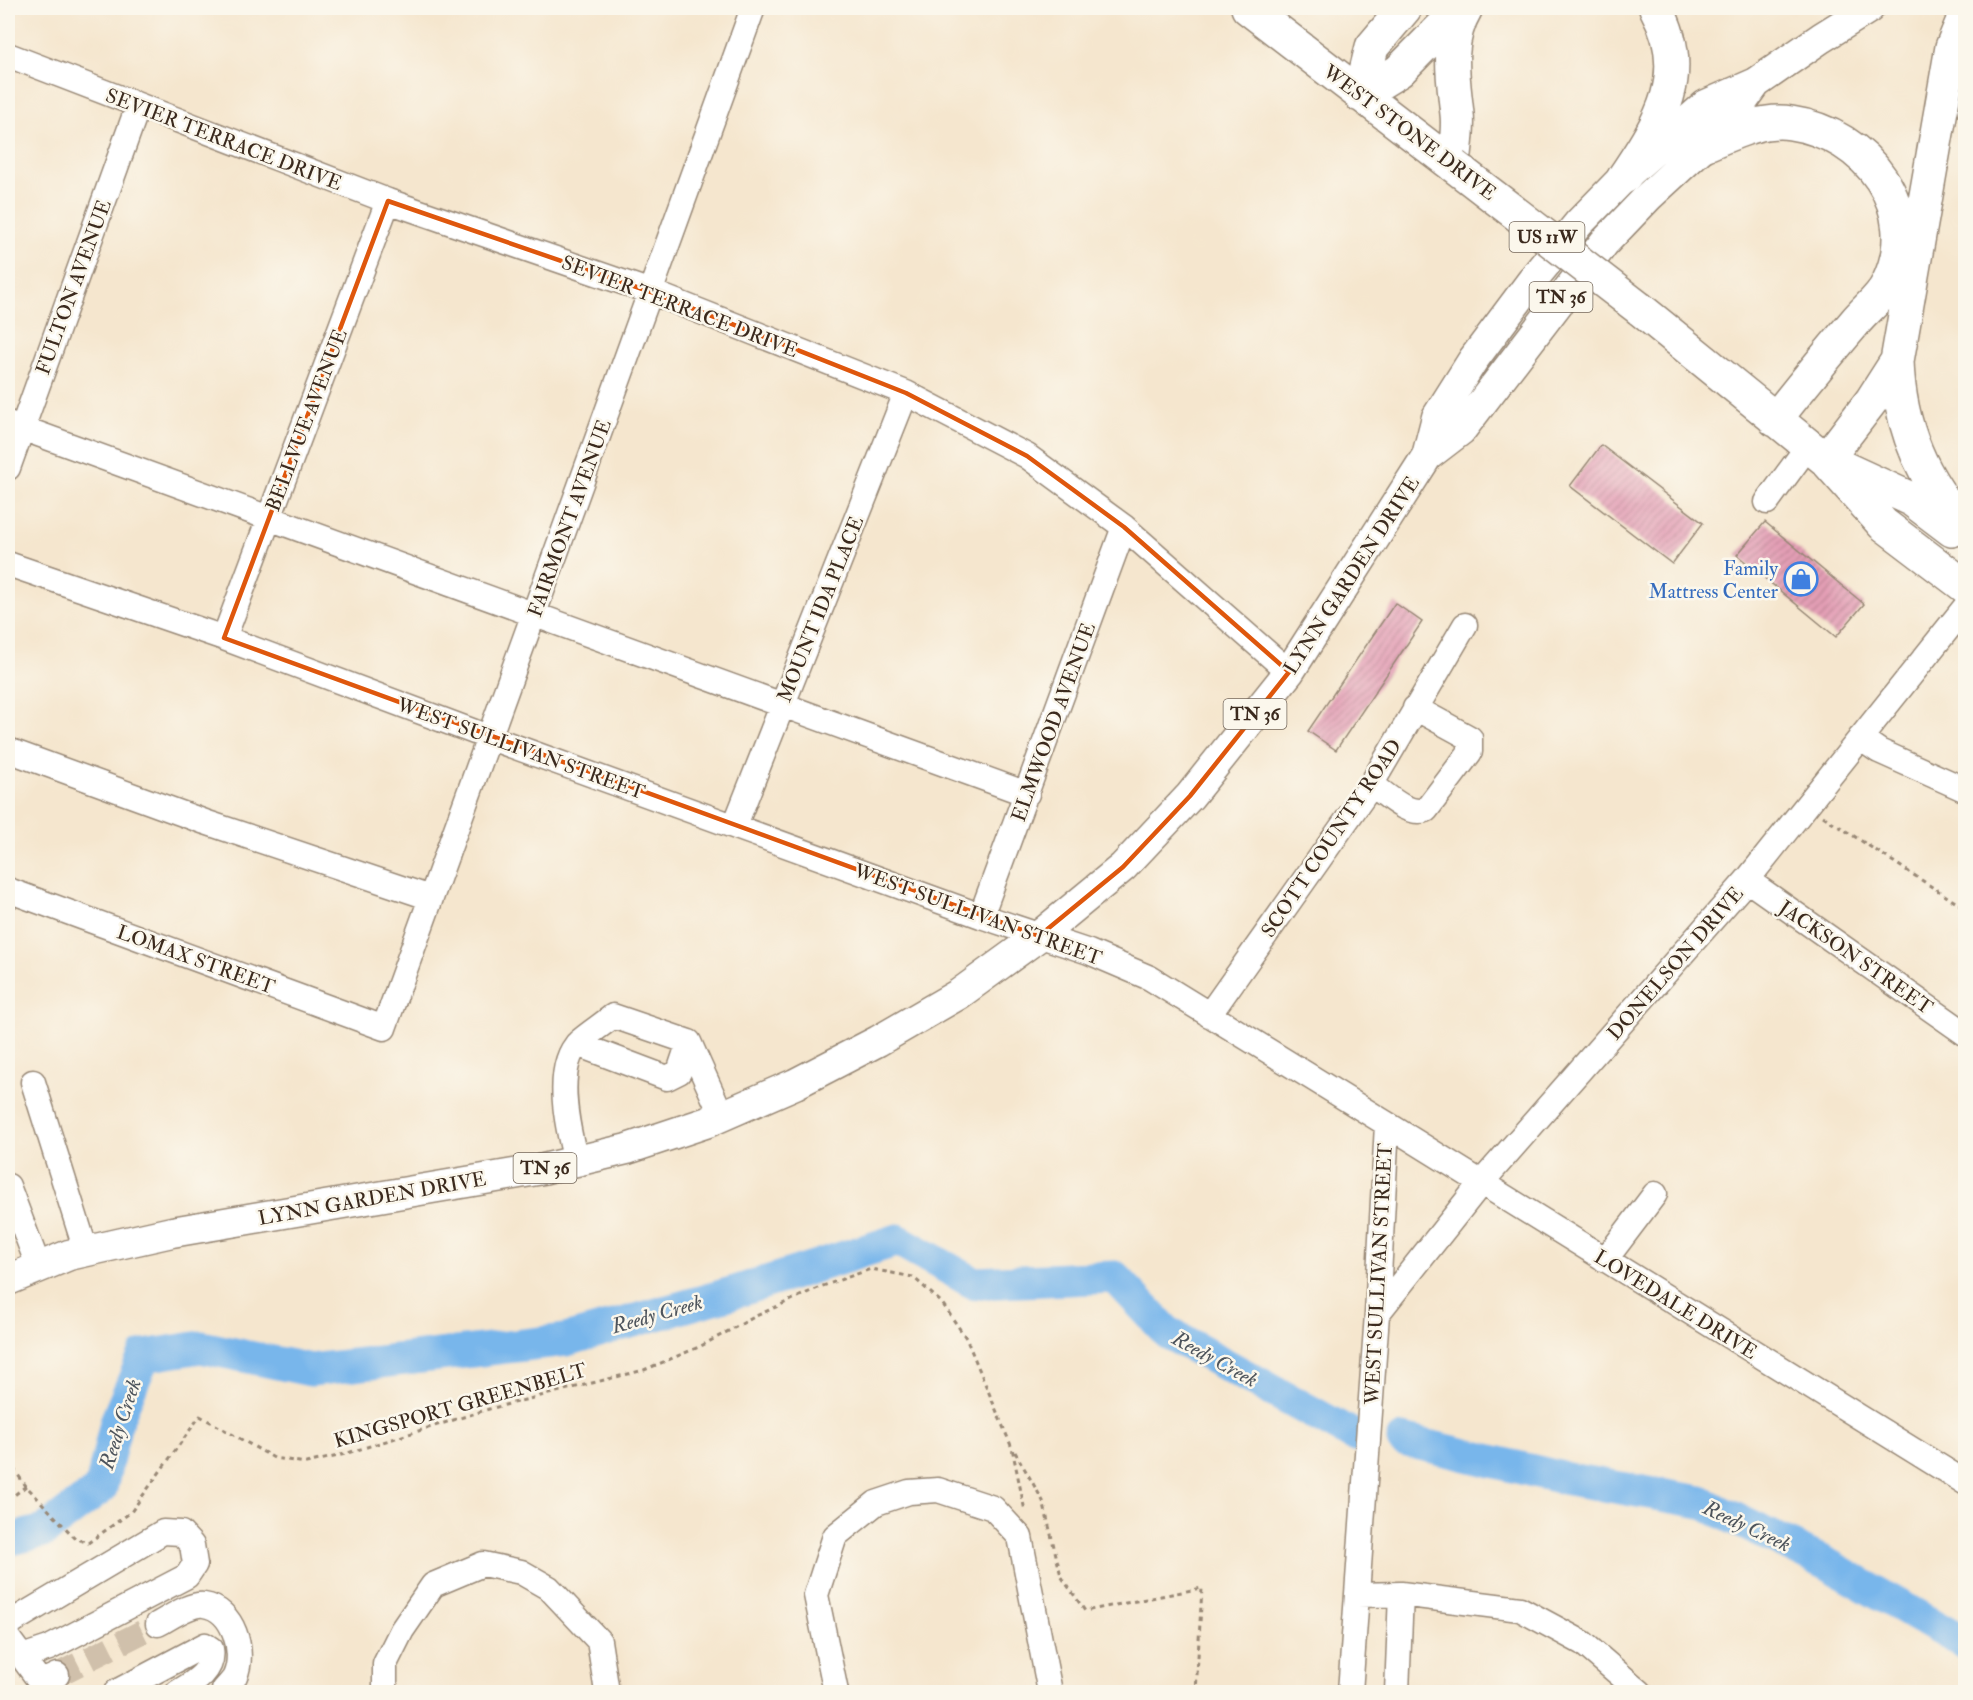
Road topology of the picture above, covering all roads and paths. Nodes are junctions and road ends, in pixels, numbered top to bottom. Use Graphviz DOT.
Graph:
graph roads {
  1 [pos="753,8"];
  2 [pos="1248,8"];
  3 [pos="1405,8"];
  4 [pos="1461,8"];
  5 [pos="1466,8"];
  6 [pos="1656,8"];
  7 [pos="1869,8"];
  8 [pos="1965,13"];
  9 [pos="8,55"];
  10 [pos="1756,83"];
  11 [pos="1360,94"];
  12 [pos="138,106"];
  13 [pos="1704,145"];
  14 [pos="1454,166"];
  15 [pos="1624,177"];
  16 [pos="388,201"];
  17 [pos="651,292"];
  18 [pos="1897,361"];
  19 [pos="906,393"];
  20 [pos="1775,420"];
  21 [pos="15,426"];
  22 [pos="1817,453"];
  23 [pos="1427,456"];
  24 [pos="8,468"];
  25 [pos="1767,502"];
  26 [pos="268,520"];
  27 [pos="1124,527"];
  28 [pos="1965,528"];
  29 [pos="1965,540"];
  30 [pos="8,564"];
  31 [pos="1965,587"];
  32 [pos="1965,606"];
  33 [pos="533,615"];
  34 [pos="1465,625"];
  35 [pos="224,638"];
  36 [pos="1289,672"];
  37 [pos="783,705"];
  38 [pos="1415,708"];
  39 [pos="488,737"];
  40 [pos="1860,738"];
  41 [pos="8,750"];
  42 [pos="1371,784"];
  43 [pos="1965,790"];
  44 [pos="1026,794"];
  45 [pos="1797,817"];
  46 [pos="735,825"];
  47 [pos="1747,880"];
  48 [pos="8,890"];
  49 [pos="430,898"];
  50 [pos="1965,909"];
  51 [pos="981,916"];
  52 [pos="1039,936"];
  53 [pos="1209,1016"];
  54 [pos="384,1028"];
  55 [pos="1965,1034"];
  56 [pos="689,1042"];
  57 [pos="577,1044"];
  58 [pos="33,1082"];
  59 [pos="722,1116"];
  60 [pos="1387,1124"];
  61 [pos="576,1161"];
  62 [pos="1481,1183"];
  63 [pos="8,1186"];
  64 [pos="1655,1194"];
  65 [pos="86,1251"];
  66 [pos="1605,1260"];
  67 [pos="39,1268"];
  68 [pos="8,1280"];
  69 [pos="1377,1314"];
  70 [pos="1012,1448"];
  71 [pos="8,1461"];
  72 [pos="1965,1483"];
  73 [pos="26,1486"];
  74 [pos="8,1500"];
  75 [pos="1020,1537"];
  76 [pos="1358,1594"];
  77 [pos="1401,1594"];
  78 [pos="8,1624"];
  79 [pos="158,1624"];
  80 [pos="15,1647"];
  81 [pos="57,1675"];
  82 [pos="218,1686"];
  83 [pos="117,1692"];
  84 [pos="178,1692"];
  85 [pos="384,1692"];
  86 [pos="607,1692"];
  87 [pos="836,1692"];
  88 [pos="1050,1692"];
  89 [pos="1196,1692"];
  90 [pos="1350,1692"];
  91 [pos="1397,1692"];
  92 [pos="1640,1692"];
  1 -- 17 [label="street, FAIRMONT AVENUE"];
  2 -- 11 [label="highway, WEST STONE DRIVE / US 11W"];
  3 -- 11 [label="highway"];
  4 -- 11 [label="highway"];
  5 -- 14 [label="highway"];
  6 -- 15 [label="highway"];
  7 -- 10 [label="main road, LYNN GARDEN DRIVE / TN 36"];
  8 -- 18 [label="highway"];
  9 -- 12 [label="street, SEVIER TERRACE DRIVE"];
  10 -- 13 [label="main road, LYNN GARDEN DRIVE / TN 36"];
  10 -- 15 [label="main road, LYNN GARDEN DRIVE / TN 36"];
  11 -- 14 [label="highway, WEST STONE DRIVE / US 11W"];
  12 -- 16 [label="street, SEVIER TERRACE DRIVE"];
  12 -- 21 [label="street, FULTON AVENUE"];
  13 -- 20 [label="highway"];
  13 -- 23 [label="main road, LYNN GARDEN DRIVE / TN 36"];
  14 -- 20 [label="highway, WEST STONE DRIVE / US 11W, bridge"];
  15 -- 23 [label="main road, LYNN GARDEN DRIVE / TN 36"];
  16 -- 17 [label="street, SEVIER TERRACE DRIVE"];
  16 -- 26 [label="street, BELLVUE AVENUE"];
  17 -- 19 [label="street, SEVIER TERRACE DRIVE"];
  17 -- 33 [label="street, FAIRMONT AVENUE"];
  18 -- 22 [label="highway"];
  18 -- 28 [label="highway"];
  19 -- 27 [label="street, SEVIER TERRACE DRIVE"];
  19 -- 37 [label="street, MOUNT IDA PLACE"];
  20 -- 22 [label="highway, WEST STONE DRIVE / US 11W"];
  21 -- 24 [label="street, FULTON AVENUE"];
  21 -- 26 [label="street"];
  22 -- 25 [label="street"];
  22 -- 29 [label="highway, WEST STONE DRIVE / US 11W"];
  22 -- 31 [label="highway, WEST STONE DRIVE / US 11W"];
  23 -- 36 [label="main road, LYNN GARDEN DRIVE / TN 36"];
  26 -- 33 [label="street"];
  26 -- 35 [label="street, BELLVUE AVENUE"];
  27 -- 36 [label="street, SEVIER TERRACE DRIVE"];
  27 -- 44 [label="street, ELMWOOD AVENUE"];
  30 -- 35 [label="street, WEST SULLIVAN STREET"];
  32 -- 40 [label="street, DONELSON DRIVE"];
  33 -- 37 [label="street"];
  33 -- 39 [label="street, FAIRMONT AVENUE"];
  34 -- 38 [label="street, SCOTT COUNTY ROAD"];
  35 -- 39 [label="street, WEST SULLIVAN STREET"];
  36 -- 52 [label="main road, LYNN GARDEN DRIVE / TN 36"];
  37 -- 44 [label="street"];
  37 -- 46 [label="street, MOUNT IDA PLACE"];
  38 -- 42 [label="street, SCOTT COUNTY ROAD"];
  38 -- 42 [label="street"];
  39 -- 46 [label="street, WEST SULLIVAN STREET"];
  39 -- 49 [label="street, FAIRMONT AVENUE"];
  40 -- 43 [label="street"];
  40 -- 45 [label="street, DONELSON DRIVE"];
  41 -- 49 [label="street"];
  42 -- 53 [label="street, SCOTT COUNTY ROAD"];
  44 -- 51 [label="street, ELMWOOD AVENUE"];
  45 -- 47 [label="street, DONELSON DRIVE"];
  45 -- 50 [label="path"];
  46 -- 51 [label="street, WEST SULLIVAN STREET"];
  47 -- 55 [label="street, JACKSON STREET"];
  47 -- 62 [label="street, DONELSON DRIVE"];
  48 -- 54 [label="street, LOMAX STREET"];
  49 -- 54 [label="street, FAIRMONT AVENUE"];
  51 -- 52 [label="street, WEST SULLIVAN STREET"];
  52 -- 53 [label="street, WEST SULLIVAN STREET"];
  52 -- 59 [label="main road, LYNN GARDEN DRIVE / TN 36"];
  53 -- 60 [label="street, WEST SULLIVAN STREET"];
  56 -- 57 [label="street"];
  56 -- 57 [label="street"];
  56 -- 59 [label="street"];
  57 -- 61 [label="street"];
  58 -- 65 [label="street"];
  59 -- 61 [label="main road, LYNN GARDEN DRIVE / TN 36"];
  60 -- 62 [label="street, LOVEDALE DRIVE"];
  60 -- 69 [label="street, WEST SULLIVAN STREET"];
  61 -- 65 [label="main road, LYNN GARDEN DRIVE / TN 36"];
  62 -- 66 [label="street, LOVEDALE DRIVE"];
  62 -- 69 [label="street, DONELSON DRIVE"];
  63 -- 67 [label="street"];
  64 -- 66 [label="street"];
  65 -- 67 [label="main road, LYNN GARDEN DRIVE / TN 36"];
  66 -- 72 [label="street, LOVEDALE DRIVE"];
  67 -- 68 [label="main road, LYNN GARDEN DRIVE / TN 36"];
  69 -- 76 [label="street, WEST SULLIVAN STREET"];
  70 -- 73 [label="path, KINGSPORT GREENBELT"];
  70 -- 75 [label="path"];
  70 -- 89 [label="path"];
  71 -- 73 [label="path, KINGSPORT GREENBELT"];
  73 -- 74 [label="path"];
  75 -- 87 [label="street"];
  75 -- 88 [label="street"];
  76 -- 77 [label="street"];
  76 -- 90 [label="street, WEST SULLIVAN STREET"];
  77 -- 91 [label="street"];
  77 -- 92 [label="street"];
  78 -- 80 [label="street"];
  79 -- 82 [label="street"];
  80 -- 81 [label="street"];
  83 -- 84 [label="street"];
  85 -- 86 [label="street"];
}
